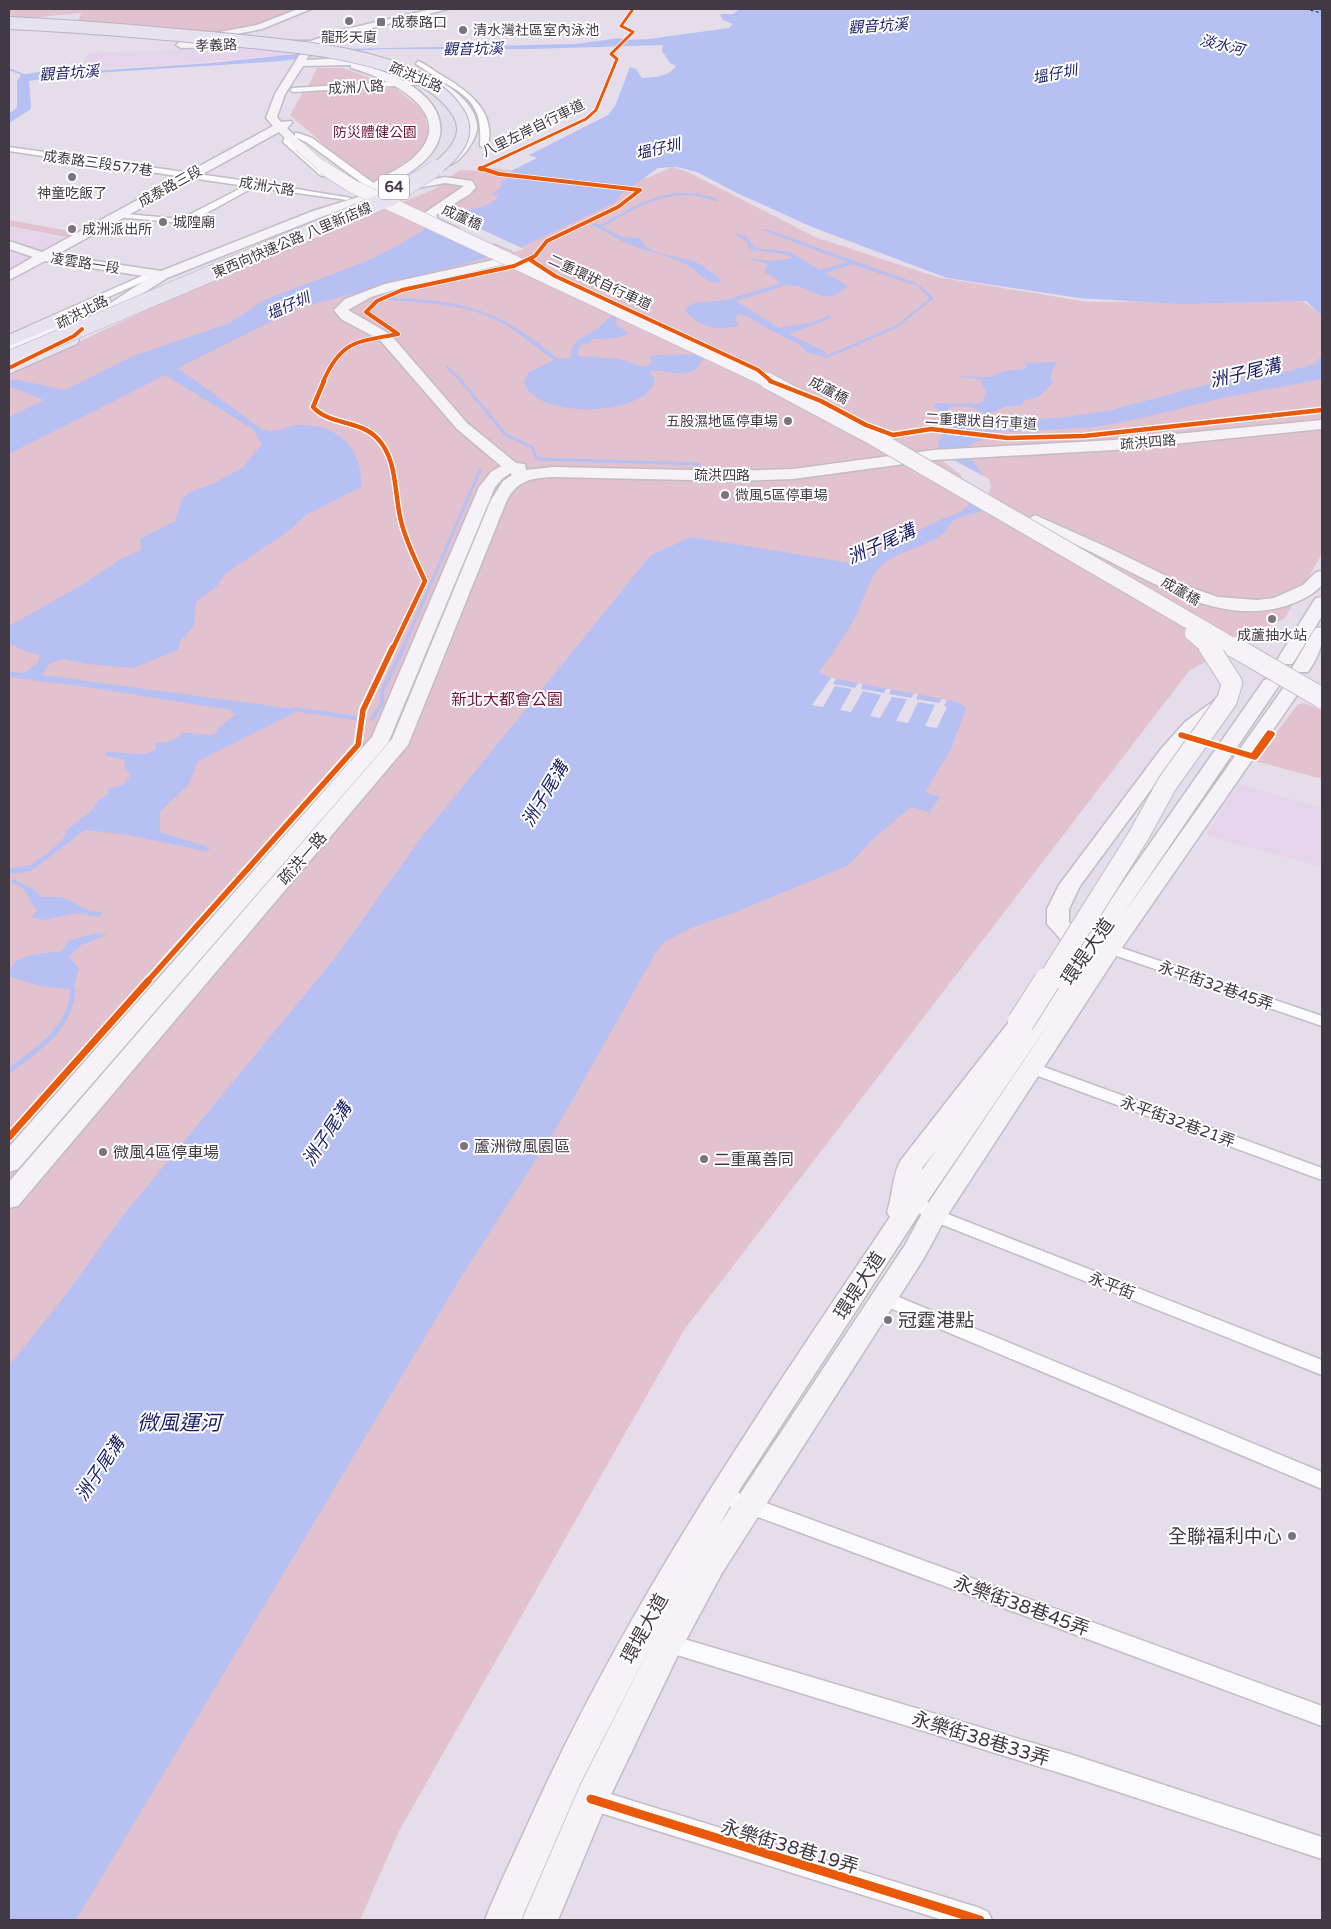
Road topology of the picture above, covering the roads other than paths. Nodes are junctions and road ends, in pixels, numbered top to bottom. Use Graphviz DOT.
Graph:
graph roads {
  1 [pos="306,9"];
  2 [pos="443,9"];
  3 [pos="452,9"];
  4 [pos="9,24"];
  5 [pos="317,46"];
  6 [pos="308,62"];
  7 [pos="418,63"];
  8 [pos="448,81"];
  9 [pos="435,82"];
  10 [pos="401,84"];
  11 [pos="293,90"];
  12 [pos="280,94"];
  13 [pos="283,125"];
  14 [pos="297,142"];
  15 [pos="248,144"];
  16 [pos="484,146"];
  17 [pos="9,149"];
  18 [pos="186,176"];
  19 [pos="458,181"];
  20 [pos="254,184"];
  21 [pos="366,194"];
  22 [pos="118,215"];
  23 [pos="273,239"];
  24 [pos="9,245"];
  25 [pos="45,257"];
  26 [pos="250,258"];
  27 [pos="157,274"];
  28 [pos="9,276"];
  29 [pos="9,340"];
  30 [pos="9,346"];
  31 [pos="9,352"];
  32 [pos="9,359"];
  33 [pos="9,363"];
  34 [pos="9,369"];
  35 [pos="1322,420"];
  36 [pos="1322,425"];
  37 [pos="971,451"];
  38 [pos="518,471"];
  39 [pos="1005,513"];
  40 [pos="1035,520"];
  41 [pos="1322,576"];
  42 [pos="1322,602"];
  43 [pos="1322,632"];
  44 [pos="1288,675"];
  45 [pos="1322,686"];
  46 [pos="1322,698"];
  47 [pos="1227,700"];
  48 [pos="1100,947"];
  49 [pos="1322,1021"];
  50 [pos="1033,1068"];
  51 [pos="9,1163"];
  52 [pos="1322,1174"];
  53 [pos="9,1199"];
  54 [pos="918,1205"];
  55 [pos="884,1298"];
  56 [pos="1322,1368"];
  57 [pos="1322,1481"];
  58 [pos="722,1495"];
  59 [pos="751,1505"];
  60 [pos="639,1634"];
  61 [pos="668,1643"];
  62 [pos="1322,1716"];
  63 [pos="591,1800"];
  64 [pos="1322,1848"];
  65 [pos="503,1920"];
  66 [pos="540,1920"];
  67 [pos="980,1920"];
  1 -- 5 [label="street, 孝義路"];
  2 -- 5 [label="street"];
  3 -- 5 [label="street"];
  4 -- 23 [label="highway, 東西向快速公路 八里新店線 / 64, bridge"];
  4 -- 26 [label="highway, 東西向快速公路 八里新店線 / 64, bridge"];
  5 -- 6 [label="street"];
  6 -- 9 [label="street, 疏洪北路"];
  6 -- 10 [label="street, 疏洪北路"];
  6 -- 11 [label="street"];
  6 -- 12 [label="street"];
  7 -- 8 [label="street"];
  8 -- 9 [label="street, 成洲八路"];
  8 -- 16 [label="street"];
  9 -- 10 [label="street, 成洲八路"];
  9 -- 21 [label="street, 疏洪北路"];
  10 -- 11 [label="street, 成洲八路"];
  10 -- 21 [label="street, 疏洪北路"];
  11 -- 13 [label="street"];
  12 -- 13 [label="street"];
  12 -- 15 [label="street"];
  13 -- 14 [label="street"];
  13 -- 15 [label="street, 成泰路三段"];
  14 -- 15 [label="street"];
  14 -- 21 [label="street"];
  14 -- 21 [label="street"];
  14 -- 39 [label="street, 成蘆橋, bridge"];
  14 -- 40 [label="street, 成蘆橋"];
  15 -- 18 [label="street, 成泰路三段"];
  16 -- 19 [label="street"];
  17 -- 18 [label="street, 成泰路三段577巷"];
  18 -- 20 [label="street, 成洲六路"];
  18 -- 22 [label="street, 成泰路三段"];
  19 -- 21 [label="street"];
  19 -- 38 [label="street, bridge"];
  20 -- 21 [label="street, 成洲六路"];
  20 -- 22 [label="street"];
  21 -- 27 [label="street, 疏洪北路"];
  21 -- 27 [label="street, 疏洪北路"];
  22 -- 25 [label="street, 成泰路三段"];
  23 -- 29 [label="highway"];
  23 -- 31 [label="highway, 東西向快速公路 八里新店線 / 64"];
  24 -- 25 [label="street, 凌雲路一段"];
  25 -- 27 [label="street, 凌雲路一段"];
  25 -- 28 [label="street, 成泰路三段"];
  26 -- 32 [label="highway, 東西向快速公路 八里新店線 / 64, bridge"];
  26 -- 34 [label="highway, bridge"];
  27 -- 29 [label="street, 疏洪北路"];
  27 -- 30 [label="street, 疏洪北路"];
  27 -- 33 [label="street, 疏洪北路"];
  35 -- 37 [label="street, 疏洪四路"];
  36 -- 37 [label="street, 疏洪四路"];
  37 -- 38 [label="street, 疏洪四路"];
  38 -- 51 [label="street, 疏洪一路"];
  38 -- 53 [label="street, 疏洪一路"];
  39 -- 46 [label="street, 成蘆橋, bridge"];
  39 -- 47 [label="street, bridge"];
  40 -- 41 [label="street"];
  40 -- 45 [label="street, 成蘆橋"];
  42 -- 44 [label="street, 環堤大道"];
  43 -- 44 [label="street, 環堤大道"];
  44 -- 48 [label="street, 環堤大道"];
  47 -- 48 [label="street"];
  47 -- 54 [label="street, bridge"];
  48 -- 49 [label="street, 永平街32巷45弄"];
  48 -- 50 [label="street, 環堤大道"];
  48 -- 54 [label="street, 環堤大道"];
  50 -- 52 [label="street, 永平街32巷21弄"];
  50 -- 54 [label="street, 環堤大道"];
  54 -- 55 [label="street, 環堤大道"];
  54 -- 56 [label="street, 永平街"];
  54 -- 58 [label="street, 環堤大道"];
  55 -- 57 [label="street"];
  55 -- 59 [label="street, 環堤大道"];
  58 -- 59 [label="street, 永樂街38巷45弄"];
  58 -- 60 [label="street, 環堤大道"];
  59 -- 61 [label="street, 環堤大道"];
  59 -- 62 [label="street, 永樂街38巷45弄"];
  60 -- 61 [label="street, 永樂街38巷33弄"];
  60 -- 65 [label="street, 環堤大道"];
  61 -- 63 [label="street, 環堤大道"];
  61 -- 64 [label="street, 永樂街38巷33弄"];
  63 -- 66 [label="street, 環堤大道"];
  63 -- 67 [label="street, 永樂街38巷19弄"];
}
